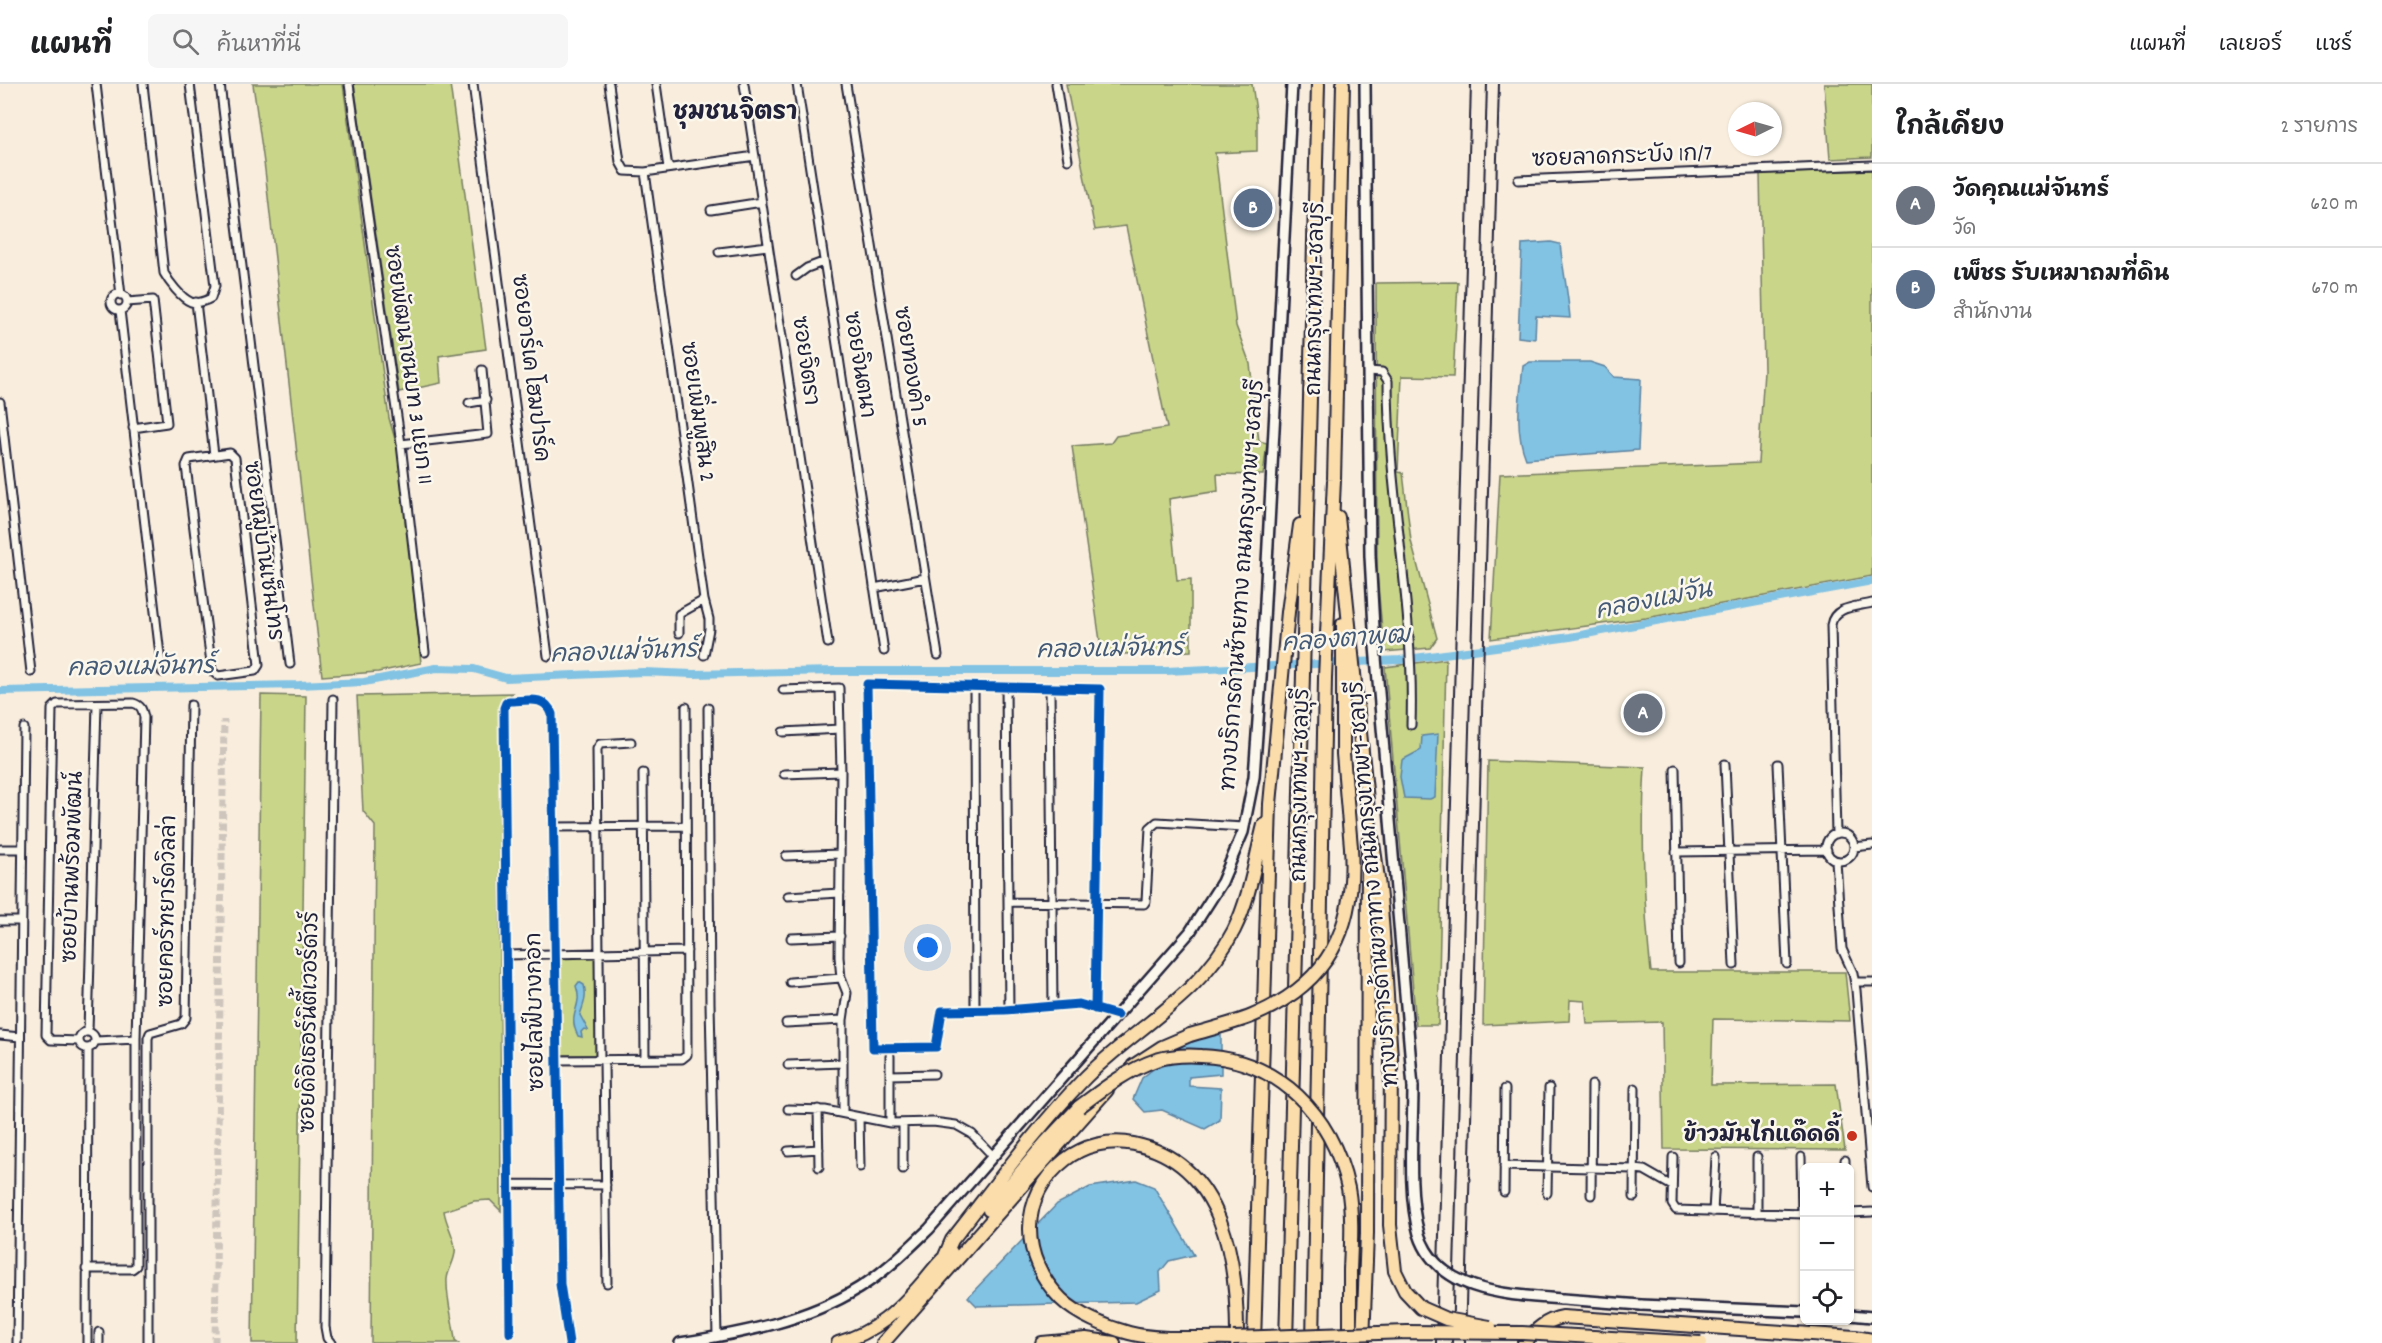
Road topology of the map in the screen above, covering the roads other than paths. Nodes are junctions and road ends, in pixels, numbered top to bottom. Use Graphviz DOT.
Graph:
graph roads {
  1 [pos="96,84"];
  2 [pos="142,84"];
  3 [pos="190,84"];
  4 [pos="220,84"];
  5 [pos="349,84"];
  6 [pos="473,84"];
  7 [pos="609,84"];
  8 [pos="656,84"];
  9 [pos="744,84"];
  10 [pos="797,84"];
  11 [pos="846,84"];
  12 [pos="1056,84"];
  13 [pos="1292,84"];
  14 [pos="1318,84"];
  15 [pos="1343,84"];
  16 [pos="1365,84"];
  17 [pos="755,156"];
  18 [pos="1068,160"];
  19 [pos="1872,165"];
  20 [pos="668,168"];
  21 [pos="645,172"];
  22 [pos="1518,180"];
  23 [pos="762,202"];
  24 [pos="711,210"];
  25 [pos="768,246"];
  26 [pos="719,252"];
  27 [pos="823,262"];
  28 [pos="796,276"];
  29 [pos="121,295"];
  30 [pos="127,302"];
  31 [pos="196,302"];
  32 [pos="120,310"];
  33 [pos="482,370"];
  34 [pos="1368,370"];
  35 [pos="486,400"];
  36 [pos="0,402"];
  37 [pos="469,403"];
  38 [pos="133,428"];
  39 [pos="401,444"];
  40 [pos="214,455"];
  41 [pos="1308,473"];
  42 [pos="1334,480"];
  43 [pos="9,481"];
  44 [pos="0,482"];
  45 [pos="925,578"];
  46 [pos="874,588"];
  47 [pos="704,600"];
  48 [pos="1872,603"];
  49 [pos="679,633"];
  50 [pos="828,643"];
  51 [pos="884,651"];
  52 [pos="425,652"];
  53 [pos="704,655"];
  54 [pos="938,655"];
  55 [pos="549,656"];
  56 [pos="291,664"];
  57 [pos="31,672"];
  58 [pos="162,672"];
  59 [pos="1349,679"];
  60 [pos="974,686"];
  61 [pos="1006,687"];
  62 [pos="1050,688"];
  63 [pos="783,690"];
  64 [pos="333,699"];
  65 [pos="97,704"];
  66 [pos="191,705"];
  67 [pos="686,707"];
  68 [pos="708,708"];
  69 [pos="1412,726"];
  70 [pos="24,728"];
  71 [pos="840,729"];
  72 [pos="783,732"];
  73 [pos="631,742"];
  74 [pos="1725,764"];
  75 [pos="1778,764"];
  76 [pos="1675,769"];
  77 [pos="841,772"];
  78 [pos="643,773"];
  79 [pos="784,774"];
  80 [pos="1270,804"];
  81 [pos="1369,820"];
  82 [pos="686,826"];
  83 [pos="553,827"];
  84 [pos="599,827"];
  85 [pos="644,827"];
  86 [pos="1244,827"];
  87 [pos="1836,834"];
  88 [pos="1872,845"];
  89 [pos="1854,847"];
  90 [pos="0,849"];
  91 [pos="22,849"];
  92 [pos="1728,850"];
  93 [pos="1782,850"];
  94 [pos="1827,850"];
  95 [pos="1676,852"];
  96 [pos="840,854"];
  97 [pos="786,856"];
  98 [pos="1836,861"];
  99 [pos="840,893"];
  100 [pos="788,896"];
  101 [pos="1008,902"];
  102 [pos="1052,903"];
  103 [pos="1097,904"];
  104 [pos="0,921"];
  105 [pos="21,921"];
  106 [pos="840,936"];
  107 [pos="791,938"];
  108 [pos="687,951"];
  109 [pos="644,952"];
  110 [pos="600,953"];
  111 [pos="555,954"];
  112 [pos="507,956"];
  113 [pos="1680,963"];
  114 [pos="1787,964"];
  115 [pos="1734,965"];
  116 [pos="841,978"];
  117 [pos="790,982"];
  118 [pos="1855,982"];
  119 [pos="1872,982"];
  120 [pos="1053,1006"];
  121 [pos="1095,1009"];
  122 [pos="975,1010"];
  123 [pos="1009,1010"];
  124 [pos="1117,1015"];
  125 [pos="843,1020"];
  126 [pos="786,1023"];
  127 [pos="88,1032"];
  128 [pos="0,1035"];
  129 [pos="20,1037"];
  130 [pos="136,1040"];
  131 [pos="79,1041"];
  132 [pos="96,1041"];
  133 [pos="88,1049"];
  134 [pos="890,1056"];
  135 [pos="645,1059"];
  136 [pos="557,1060"];
  137 [pos="602,1060"];
  138 [pos="843,1063"];
  139 [pos="788,1065"];
  140 [pos="934,1074"];
  141 [pos="890,1076"];
  142 [pos="1592,1085"];
  143 [pos="1549,1088"];
  144 [pos="1635,1088"];
  145 [pos="1504,1089"];
  146 [pos="788,1109"];
  147 [pos="818,1109"];
  148 [pos="843,1113"];
  149 [pos="859,1117"];
  150 [pos="890,1123"];
  151 [pos="903,1123"];
  152 [pos="819,1149"];
  153 [pos="789,1151"];
  154 [pos="993,1156"];
  155 [pos="1673,1157"];
  156 [pos="1716,1157"];
  157 [pos="1757,1157"];
  158 [pos="1801,1157"];
  159 [pos="1801,1163"];
  160 [pos="1504,1166"];
  161 [pos="819,1167"];
  162 [pos="860,1167"];
  163 [pos="1548,1167"];
  164 [pos="1591,1168"];
  165 [pos="903,1169"];
  166 [pos="1634,1169"];
  167 [pos="509,1184"];
  168 [pos="560,1185"];
  169 [pos="606,1185"];
  170 [pos="1672,1186"];
  171 [pos="1872,1187"];
  172 [pos="1504,1192"];
  173 [pos="1547,1194"];
  174 [pos="1591,1195"];
  175 [pos="1634,1197"];
  176 [pos="1713,1212"];
  177 [pos="1872,1212"];
  178 [pos="1756,1213"];
  179 [pos="1854,1213"];
  180 [pos="1800,1214"];
  181 [pos="945,1256"];
  182 [pos="86,1269"];
  183 [pos="607,1282"];
  184 [pos="1800,1312"];
  185 [pos="1854,1315"];
  186 [pos="1872,1317"];
  187 [pos="99,1332"];
  188 [pos="510,1334"];
  189 [pos="717,1337"];
  190 [pos="1523,1338"];
  191 [pos="1235,1340"];
  192 [pos="1872,1340"];
  193 [pos="17,1343"];
  194 [pos="87,1343"];
  195 [pos="99,1343"];
  196 [pos="148,1343"];
  197 [pos="331,1343"];
  198 [pos="569,1343"];
  199 [pos="680,1343"];
  200 [pos="838,1343"];
  201 [pos="883,1343"];
  202 [pos="1042,1343"];
  203 [pos="1114,1343"];
  204 [pos="1180,1343"];
  205 [pos="1254,1343"];
  206 [pos="1286,1343"];
  207 [pos="1313,1343"];
  208 [pos="1350,1343"];
  209 [pos="1364,1343"];
  210 [pos="1701,1343"];
  1 -- 29 [label="street"];
  2 -- 31 [label="street"];
  3 -- 31 [label="street"];
  4 -- 56 [label="street"];
  5 -- 39 [label="street, ซอยพัฒนาชนบท 3 แยก 11"];
  6 -- 55 [label="street, ซอยอาร์เค โฮมปาร์ค"];
  7 -- 21 [label="street"];
  8 -- 20 [label="street"];
  9 -- 17 [label="street, ซอยจิตรา"];
  10 -- 27 [label="street, ซอยจินตนา"];
  11 -- 45 [label="street, ซอยทองคำ 5"];
  12 -- 18 [label="street"];
  13 -- 86 [label="main road, ทางบริการด้านซ้ายทาง ถนนกรุงเทพฯ-ชลบุรี"];
  14 -- 41 [label="highway, ถนนกรุงเทพฯ-ชลบุรี"];
  15 -- 42 [label="highway, ถนนกรุงเทพฯ-ชลบุรี"];
  16 -- 34 [label="main road, ทางบริการด้านขวาทาง ถนนกรุงเทพฯ-ชลบุรี"];
  17 -- 20 [label="street"];
  17 -- 23 [label="street, ซอยจิตรา"];
  19 -- 22 [label="street, ซอยลาดกระบัง 1ก/7"];
  20 -- 21 [label="street"];
  21 -- 47 [label="street, ซอยเพิ่มพูสิน 2"];
  23 -- 24 [label="street"];
  23 -- 25 [label="street, ซอยจิตรา"];
  25 -- 26 [label="street"];
  25 -- 50 [label="street, ซอยจิตรา"];
  27 -- 28 [label="street"];
  27 -- 46 [label="street, ซอยจินตนา"];
  29 -- 30 [label="street"];
  29 -- 32 [label="street"];
  30 -- 32 [label="street"];
  30 -- 38 [label="street"];
  31 -- 40 [label="street, ซอยหมู่บ้านเซ็นโทร"];
  32 -- 38 [label="street"];
  33 -- 35 [label="street"];
  34 -- 69 [label="street"];
  34 -- 184 [label="main road, ทางบริการด้านขวาทาง ถนนกรุงเทพฯ-ชลบุรี, bridge"];
  35 -- 37 [label="street"];
  35 -- 39 [label="street"];
  36 -- 43 [label="street"];
  38 -- 58 [label="street"];
  39 -- 52 [label="street, ซอยพัฒนาชนบท 3 แยก 11"];
  40 -- 40 [label="street, ซอยหมู่บ้านเซ็นโทร"];
  41 -- 80 [label="highway"];
  41 -- 206 [label="highway, ถนนกรุงเทพฯ-ชลบุรี"];
  42 -- 59 [label="highway"];
  42 -- 207 [label="highway, ถนนกรุงเทพฯ-ชลบุรี"];
  43 -- 44 [label="street"];
  43 -- 57 [label="street"];
  45 -- 46 [label="street"];
  45 -- 54 [label="street, ซอยทองคำ 5"];
  46 -- 51 [label="street, ซอยจินตนา"];
  47 -- 49 [label="street"];
  47 -- 53 [label="street, ซอยเพิ่มพูสิน 2"];
  48 -- 87 [label="street"];
  59 -- 81 [label="highway"];
  59 -- 201 [label="highway, bridge"];
  60 -- 61 [label="street"];
  60 -- 122 [label="street"];
  60 -- 122 [label="street"];
  61 -- 62 [label="street"];
  61 -- 101 [label="street"];
  62 -- 102 [label="street"];
  62 -- 103 [label="street"];
  63 -- 71 [label="street"];
  64 -- 197 [label="street, ซอยดิอิเธอร์นิตี้เวอร์ดัวร์"];
  65 -- 127 [label="street, ซอยบ้านพร้อมพัฒน์"];
  65 -- 130 [label="street"];
  65 -- 131 [label="street"];
  66 -- 196 [label="street, ซอยคอร์ทยาร์ดวิลล่า"];
  67 -- 82 [label="street"];
  68 -- 189 [label="street"];
  70 -- 91 [label="street"];
  71 -- 72 [label="street"];
  71 -- 77 [label="street"];
  73 -- 84 [label="street"];
  74 -- 92 [label="street"];
  75 -- 93 [label="street"];
  76 -- 95 [label="street"];
  77 -- 79 [label="street"];
  77 -- 96 [label="street"];
  78 -- 85 [label="street"];
  80 -- 181 [label="highway"];
  80 -- 205 [label="highway"];
  81 -- 190 [label="highway, bridge"];
  81 -- 209 [label="highway"];
  82 -- 85 [label="street"];
  82 -- 108 [label="street"];
  83 -- 84 [label="street"];
  83 -- 111 [label="street, ซอยไลฟ์บางกอก"];
  83 -- 112 [label="street, ซอยไลฟ์บางกอก"];
  84 -- 85 [label="street"];
  84 -- 110 [label="street"];
  85 -- 109 [label="street"];
  86 -- 103 [label="street"];
  86 -- 124 [label="main road, ทางบริการด้านซ้ายทาง ถนนกรุงเทพฯ-ชลบุรี"];
  87 -- 89 [label="street"];
  87 -- 94 [label="street"];
  88 -- 89 [label="street"];
  89 -- 98 [label="street"];
  90 -- 91 [label="street"];
  91 -- 105 [label="street"];
  92 -- 93 [label="street"];
  92 -- 95 [label="street"];
  92 -- 115 [label="street"];
  93 -- 94 [label="street"];
  93 -- 114 [label="street"];
  94 -- 98 [label="street"];
  95 -- 113 [label="street"];
  96 -- 97 [label="street"];
  96 -- 99 [label="street"];
  98 -- 118 [label="street"];
  99 -- 100 [label="street"];
  99 -- 106 [label="street"];
  101 -- 102 [label="street"];
  101 -- 123 [label="street"];
  102 -- 103 [label="street"];
  102 -- 120 [label="street"];
  103 -- 121 [label="street"];
  104 -- 105 [label="street"];
  105 -- 129 [label="street"];
  106 -- 107 [label="street"];
  106 -- 116 [label="street"];
  108 -- 109 [label="street"];
  108 -- 135 [label="street"];
  109 -- 110 [label="street"];
  109 -- 135 [label="street"];
  110 -- 111 [label="street"];
  110 -- 137 [label="street"];
  111 -- 112 [label="street"];
  111 -- 136 [label="street, ซอยไลฟ์บางกอก"];
  112 -- 167 [label="street"];
  116 -- 117 [label="street"];
  116 -- 125 [label="street"];
  118 -- 119 [label="street"];
  118 -- 171 [label="street"];
  120 -- 121 [label="street"];
  120 -- 123 [label="street"];
  121 -- 124 [label="street"];
  122 -- 123 [label="street"];
  124 -- 154 [label="main road, ทางบริการด้านซ้ายทาง ถนนกรุงเทพฯ-ชลบุรี"];
  125 -- 126 [label="street"];
  125 -- 138 [label="street"];
  127 -- 131 [label="street"];
  127 -- 132 [label="street"];
  128 -- 129 [label="street"];
  129 -- 193 [label="street"];
  130 -- 132 [label="street"];
  130 -- 182 [label="street"];
  131 -- 133 [label="street"];
  132 -- 133 [label="street"];
  133 -- 182 [label="street"];
  134 -- 141 [label="street"];
  135 -- 137 [label="street"];
  136 -- 137 [label="street"];
  136 -- 168 [label="street, ซอยไลฟ์บางกอก"];
  137 -- 169 [label="street"];
  138 -- 139 [label="street"];
  138 -- 148 [label="street"];
  140 -- 141 [label="street"];
  141 -- 150 [label="street"];
  142 -- 164 [label="street"];
  143 -- 163 [label="street"];
  144 -- 166 [label="street"];
  145 -- 160 [label="street"];
  146 -- 147 [label="street"];
  147 -- 148 [label="street"];
  147 -- 152 [label="street"];
  148 -- 149 [label="street"];
  149 -- 150 [label="street"];
  149 -- 162 [label="street"];
  150 -- 151 [label="street"];
  151 -- 154 [label="street"];
  151 -- 165 [label="street"];
  152 -- 153 [label="street"];
  152 -- 161 [label="street"];
  154 -- 189 [label="main road, ทางบริการด้านซ้ายทาง ถนนกรุงเทพฯ-ชลบุรี"];
  155 -- 170 [label="street"];
  156 -- 176 [label="street"];
  157 -- 178 [label="street"];
  158 -- 159 [label="street"];
  160 -- 163 [label="street"];
  160 -- 172 [label="street"];
  163 -- 164 [label="street"];
  163 -- 173 [label="street"];
  164 -- 166 [label="street"];
  164 -- 174 [label="street"];
  166 -- 170 [label="street"];
  166 -- 175 [label="street"];
  167 -- 168 [label="street"];
  167 -- 188 [label="street"];
  168 -- 169 [label="street"];
  168 -- 198 [label="street, ซอยไลฟ์บางกอก"];
  169 -- 183 [label="street"];
  170 -- 176 [label="street"];
  176 -- 178 [label="street"];
  177 -- 179 [label="street"];
  178 -- 180 [label="street"];
  181 -- 200 [label="highway"];
  181 -- 208 [label="highway, bridge"];
  182 -- 194 [label="street"];
  185 -- 186 [label="main road"];
  187 -- 195 [label="street"];
  189 -- 199 [label="main road, ทางบริการด้านซ้ายทาง ถนนกรุงเทพฯ-ชลบุรี"];
  190 -- 191 [label="highway, bridge"];
  190 -- 192 [label="highway"];
  190 -- 210 [label="highway, bridge"];
  191 -- 191 [label="highway"];
  191 -- 204 [label="highway"];
  202 -- 203 [label="highway"];
}
